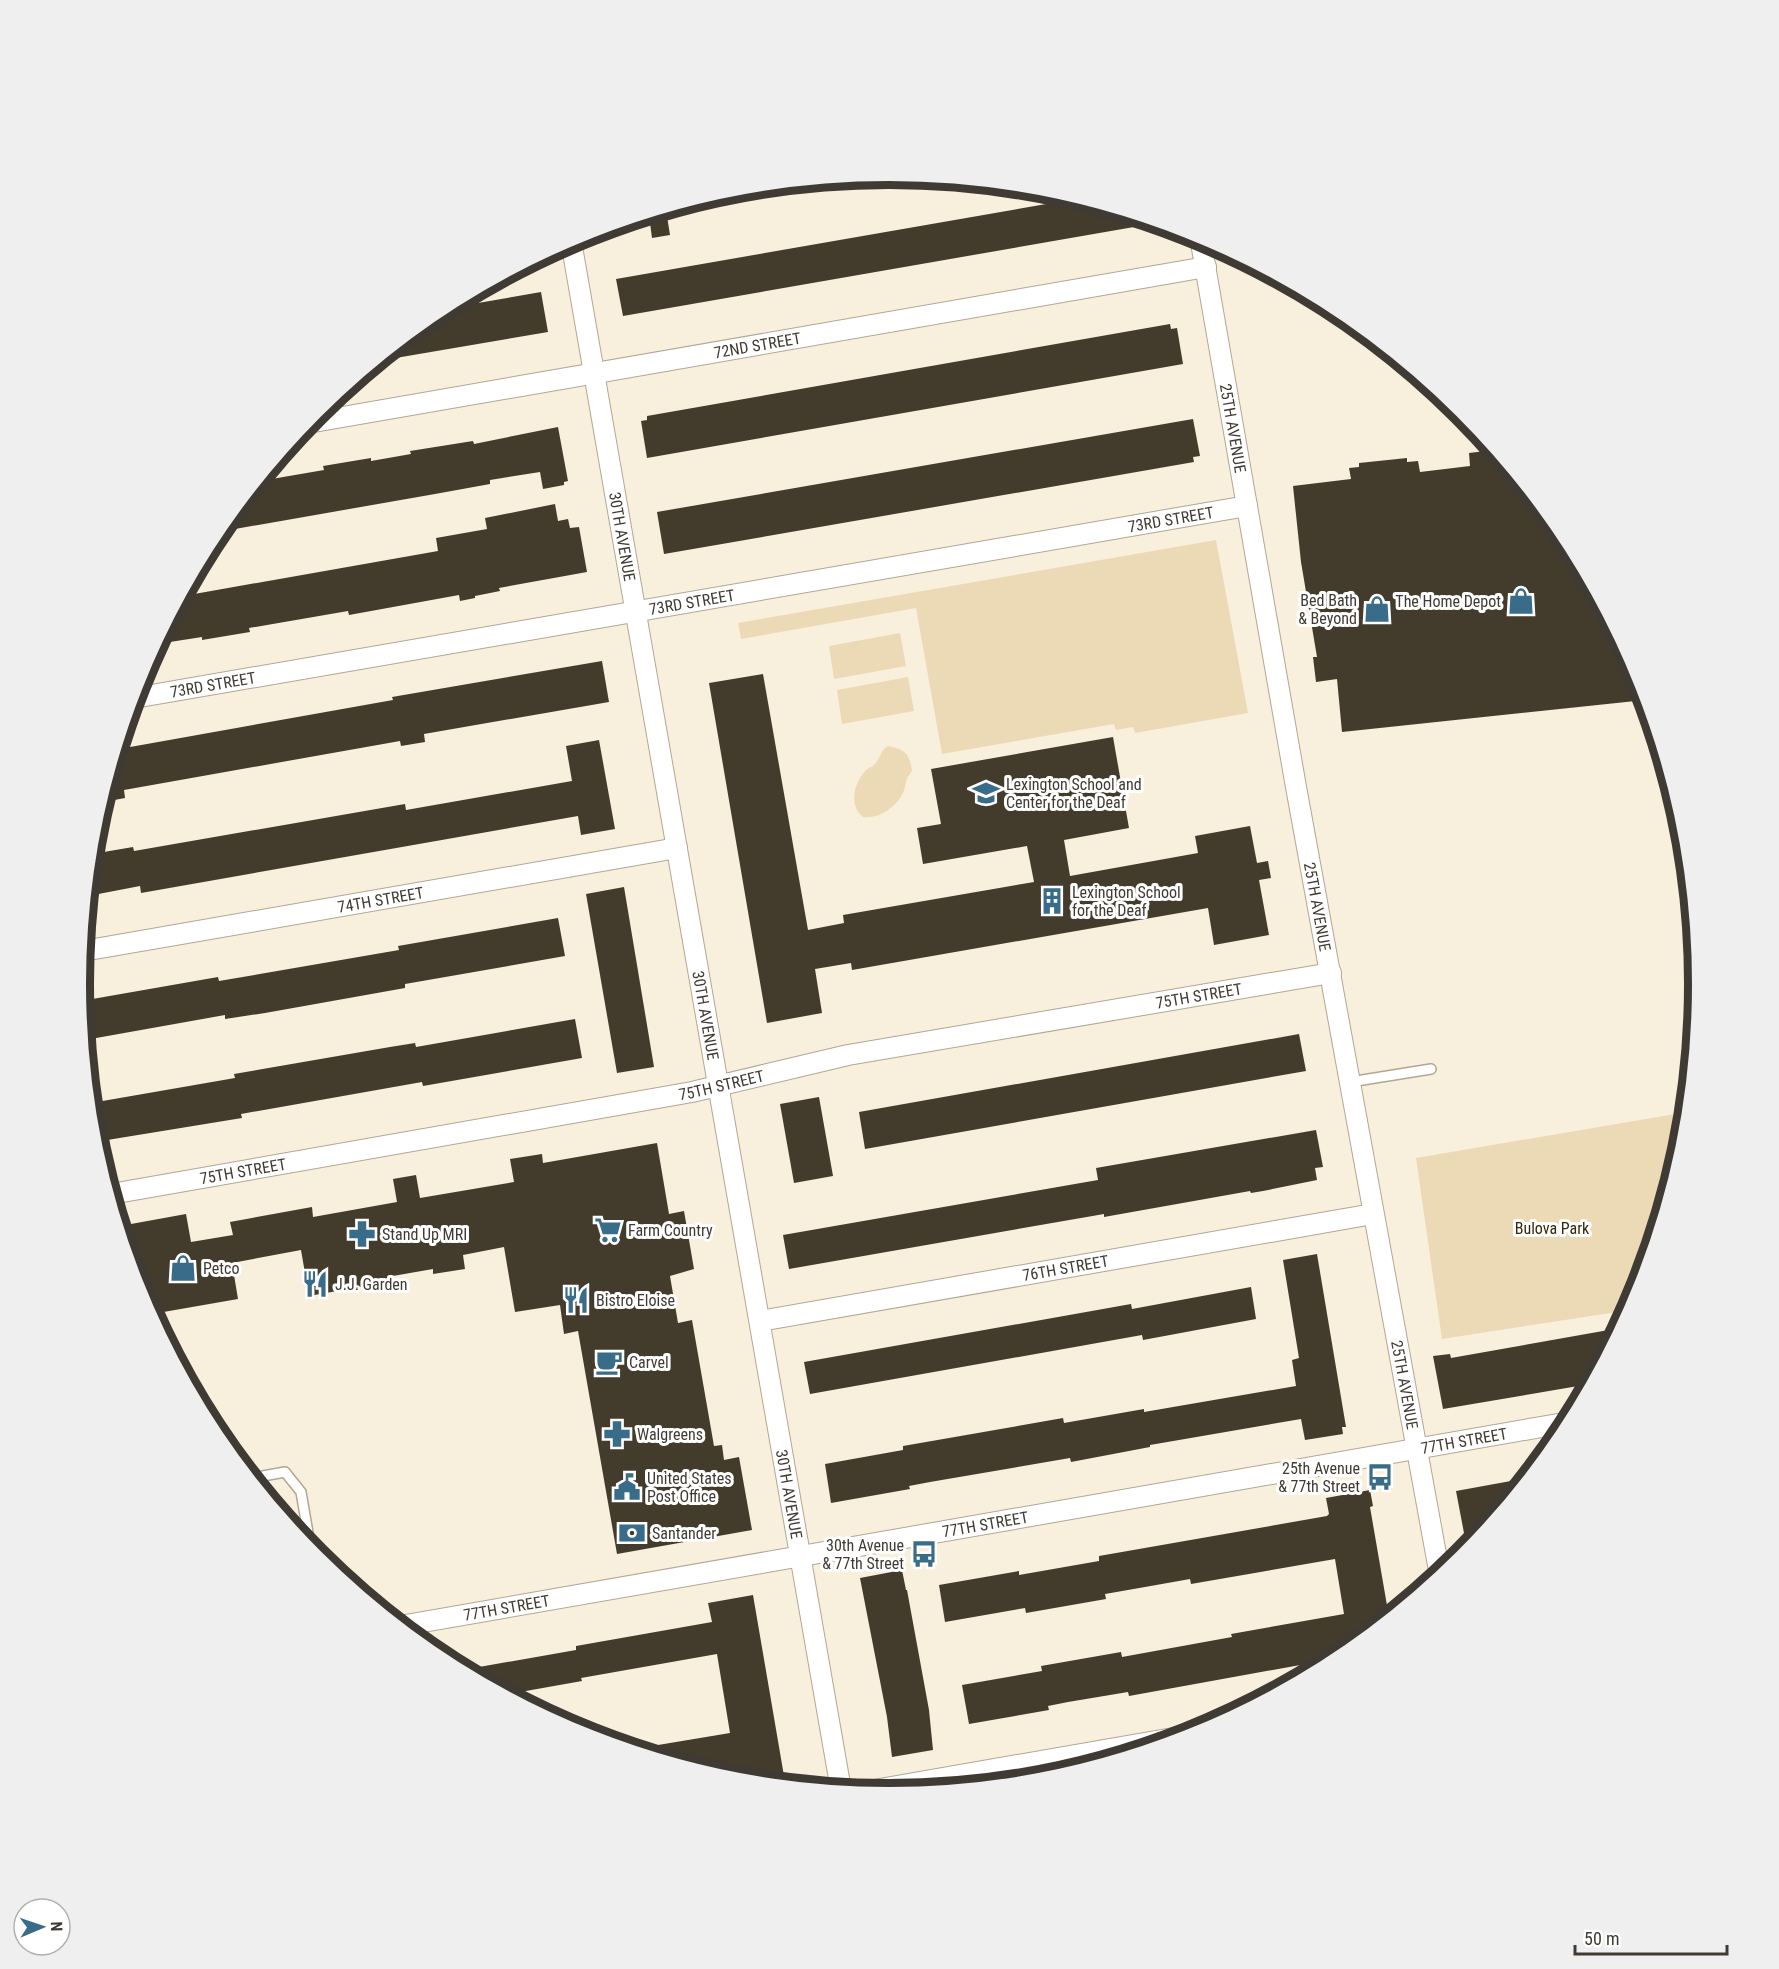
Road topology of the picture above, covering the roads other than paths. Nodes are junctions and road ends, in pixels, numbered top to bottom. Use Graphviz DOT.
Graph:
graph roads {
  1 [pos="1202,249"];
  2 [pos="573,251"];
  3 [pos="1206,267"];
  4 [pos="594,373"];
  5 [pos="323,420"];
  6 [pos="1247,506"];
  7 [pos="636,611"];
  8 [pos="144,696"];
  9 [pos="677,848"];
  10 [pos="91,950"];
  11 [pos="1331,974"];
  12 [pos="1431,1069"];
  13 [pos="1350,1082"];
  14 [pos="719,1086"];
  15 [pos="118,1193"];
  16 [pos="1373,1214"];
  17 [pos="760,1321"];
  18 [pos="1557,1424"];
  19 [pos="1417,1450"];
  20 [pos="260,1477"];
  21 [pos="308,1533"];
  22 [pos="801,1556"];
  23 [pos="1438,1566"];
  24 [pos="410,1624"];
  25 [pos="1140,1744"];
  26 [pos="840,1782"];
  27 [pos="914,1783"];
  1 -- 3 [label="street, 25TH AVENUE"];
  2 -- 4 [label="street, 30TH AVENUE"];
  3 -- 4 [label="street, 72ND STREET"];
  3 -- 6 [label="street, 25TH AVENUE"];
  4 -- 5 [label="street, 72ND STREET"];
  4 -- 7 [label="street, 30TH AVENUE"];
  6 -- 7 [label="street, 73RD STREET"];
  6 -- 11 [label="street, 25TH AVENUE"];
  7 -- 8 [label="street, 73RD STREET"];
  7 -- 9 [label="street, 30TH AVENUE"];
  9 -- 10 [label="street, 74TH STREET"];
  9 -- 14 [label="street, 30TH AVENUE"];
  11 -- 13 [label="street, 25TH AVENUE"];
  11 -- 14 [label="street, 75TH STREET"];
  12 -- 13 [label="lane"];
  13 -- 16 [label="street, 25TH AVENUE"];
  14 -- 15 [label="street, 75TH STREET"];
  14 -- 17 [label="street, 30TH AVENUE"];
  16 -- 17 [label="street, 76TH STREET"];
  16 -- 19 [label="street, 25TH AVENUE"];
  17 -- 22 [label="street, 30TH AVENUE"];
  18 -- 19 [label="street, 77TH STREET"];
  19 -- 22 [label="street, 77TH STREET"];
  19 -- 23 [label="street, 25TH AVENUE"];
  20 -- 21 [label="lane"];
  22 -- 24 [label="street, 77TH STREET"];
  22 -- 26 [label="street, 30TH AVENUE"];
  25 -- 27 [label="street"];
}
